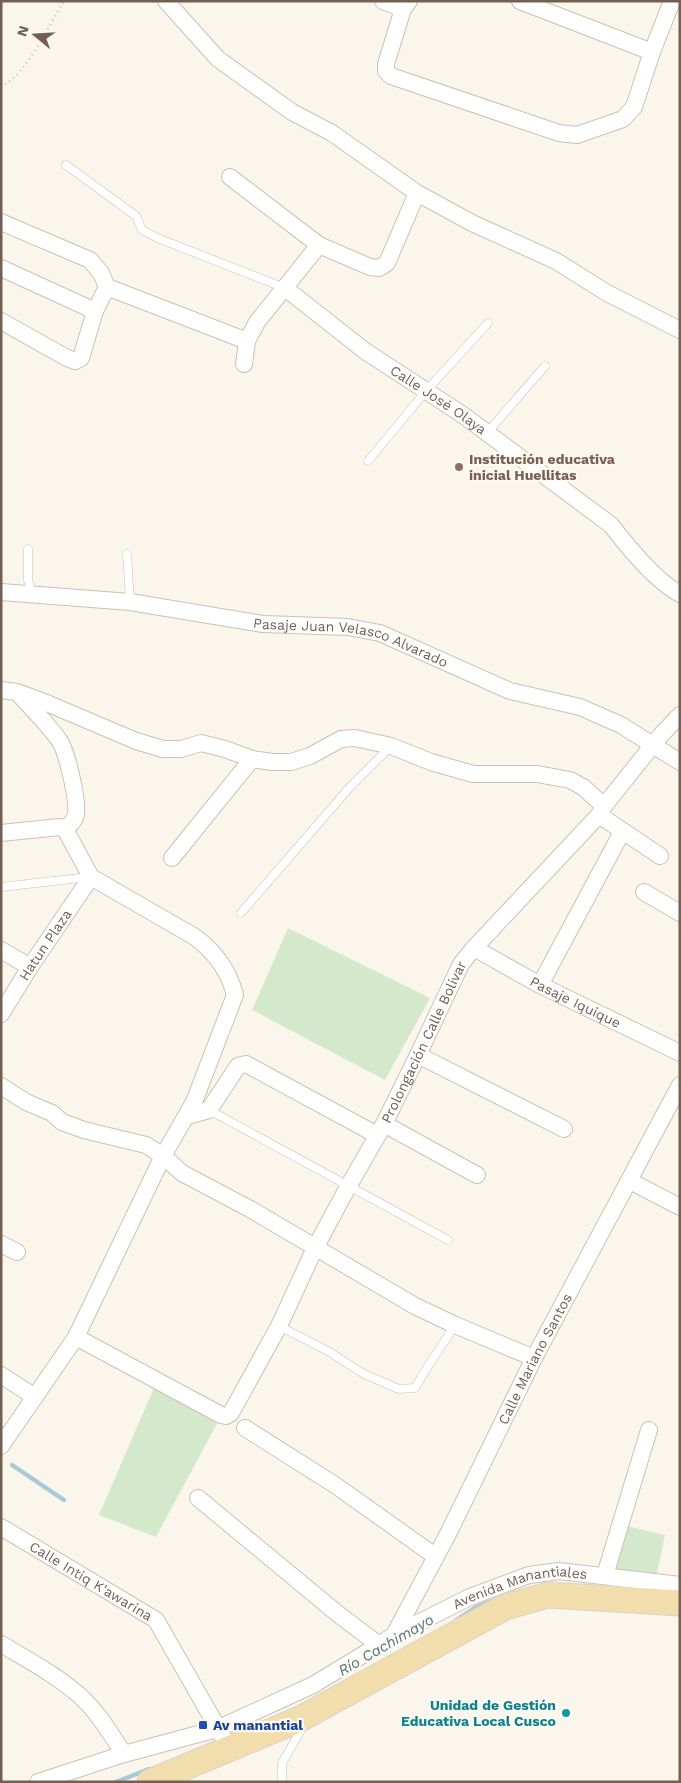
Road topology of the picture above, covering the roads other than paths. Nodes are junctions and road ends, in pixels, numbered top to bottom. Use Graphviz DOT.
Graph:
graph roads {
  1 [pos="166,1"];
  2 [pos="383,1"];
  3 [pos="520,1"];
  4 [pos="672,1"];
  5 [pos="406,5"];
  6 [pos="652,52"];
  7 [pos="66,165"];
  8 [pos="230,177"];
  9 [pos="417,193"];
  10 [pos="1,222"];
  11 [pos="319,245"];
  12 [pos="1,268"];
  13 [pos="107,286"];
  14 [pos="285,288"];
  15 [pos="95,311"];
  16 [pos="1,321"];
  17 [pos="488,323"];
  18 [pos="680,330"];
  19 [pos="247,341"];
  20 [pos="244,364"];
  21 [pos="545,366"];
  22 [pos="426,391"];
  23 [pos="486,433"];
  24 [pos="368,461"];
  25 [pos="28,549"];
  26 [pos="127,554"];
  27 [pos="1,592"];
  28 [pos="680,594"];
  29 [pos="32,595"];
  30 [pos="130,602"];
  31 [pos="9,691"];
  32 [pos="680,715"];
  33 [pos="654,745"];
  34 [pos="391,746"];
  35 [pos="252,759"];
  36 [pos="680,762"];
  37 [pos="601,810"];
  38 [pos="65,829"];
  39 [pos="622,832"];
  40 [pos="1,833"];
  41 [pos="660,856"];
  42 [pos="172,858"];
  43 [pos="91,877"];
  44 [pos="1,887"];
  45 [pos="644,892"];
  46 [pos="241,912"];
  47 [pos="680,913"];
  48 [pos="474,948"];
  49 [pos="1,950"];
  50 [pos="30,967"];
  51 [pos="540,985"];
  52 [pos="1,1014"];
  53 [pos="680,1053"];
  54 [pos="418,1055"];
  55 [pos="680,1085"];
  56 [pos="1,1086"];
  57 [pos="209,1110"];
  58 [pos="187,1116"];
  59 [pos="380,1129"];
  60 [pos="564,1129"];
  61 [pos="163,1156"];
  62 [pos="477,1174"];
  63 [pos="630,1181"];
  64 [pos="348,1187"];
  65 [pos="680,1207"];
  66 [pos="448,1240"];
  67 [pos="1,1244"];
  68 [pos="315,1248"];
  69 [pos="17,1252"];
  70 [pos="455,1325"];
  71 [pos="279,1326"];
  72 [pos="76,1337"];
  73 [pos="534,1358"];
  74 [pos="1,1374"];
  75 [pos="35,1397"];
  76 [pos="245,1428"];
  77 [pos="649,1430"];
  78 [pos="1,1446"];
  79 [pos="198,1498"];
  80 [pos="1,1527"];
  81 [pos="435,1556"];
  82 [pos="605,1575"];
  83 [pos="680,1585"];
  84 [pos="680,1602"];
  85 [pos="394,1635"];
  86 [pos="1,1644"];
  87 [pos="380,1646"];
  88 [pos="300,1719"];
  89 [pos="224,1739"];
  90 [pos="124,1754"];
  91 [pos="38,1782"];
  92 [pos="150,1782"];
  93 [pos="282,1782"];
  1 -- 9 [label="street"];
  2 -- 5 [label="street"];
  3 -- 6 [label="street"];
  4 -- 6 [label="street"];
  5 -- 6 [label="street"];
  7 -- 14 [label="lane"];
  8 -- 11 [label="street"];
  9 -- 11 [label="street"];
  9 -- 18 [label="street"];
  10 -- 13 [label="street"];
  11 -- 14 [label="street"];
  12 -- 15 [label="street"];
  13 -- 15 [label="street"];
  13 -- 19 [label="street"];
  14 -- 19 [label="street"];
  14 -- 22 [label="street, Calle José Olaya"];
  15 -- 16 [label="street"];
  17 -- 22 [label="lane"];
  19 -- 20 [label="street"];
  21 -- 23 [label="lane"];
  22 -- 23 [label="street, Calle José Olaya"];
  22 -- 24 [label="lane"];
  23 -- 28 [label="street, Calle José Olaya"];
  25 -- 29 [label="lane"];
  26 -- 30 [label="lane"];
  27 -- 29 [label="street, Pasaje Juan Velasco Alvarado"];
  29 -- 30 [label="street, Pasaje Juan Velasco Alvarado"];
  30 -- 33 [label="street, Pasaje Juan Velasco Alvarado"];
  31 -- 35 [label="street"];
  31 -- 38 [label="street"];
  32 -- 33 [label="street, Prolongación Calle Bolivar"];
  33 -- 36 [label="street, Pasaje Juan Velasco Alvarado"];
  33 -- 37 [label="street, Prolongación Calle Bolivar"];
  34 -- 35 [label="street"];
  34 -- 37 [label="street"];
  34 -- 46 [label="lane"];
  35 -- 42 [label="street"];
  37 -- 39 [label="street"];
  37 -- 48 [label="street, Prolongación Calle Bolivar"];
  38 -- 40 [label="street"];
  38 -- 43 [label="street"];
  39 -- 41 [label="street"];
  39 -- 51 [label="street"];
  43 -- 44 [label="lane"];
  43 -- 50 [label="street, Hatun Plaza"];
  43 -- 58 [label="street"];
  45 -- 47 [label="street"];
  48 -- 51 [label="street, Pasaje Iquique"];
  48 -- 54 [label="street, Prolongación Calle Bolivar"];
  49 -- 50 [label="street"];
  50 -- 52 [label="street, Hatun Plaza"];
  51 -- 53 [label="street, Pasaje Iquique"];
  54 -- 59 [label="street, Prolongación Calle Bolivar"];
  54 -- 60 [label="street"];
  55 -- 63 [label="street, Calle Mariano Santos"];
  56 -- 61 [label="street"];
  57 -- 58 [label="street"];
  57 -- 59 [label="street"];
  57 -- 64 [label="lane"];
  58 -- 61 [label="street"];
  59 -- 62 [label="street"];
  59 -- 64 [label="street, Prolongación Calle Bolivar"];
  61 -- 68 [label="street"];
  61 -- 72 [label="street"];
  63 -- 65 [label="street"];
  63 -- 73 [label="street, Calle Mariano Santos"];
  64 -- 66 [label="lane"];
  64 -- 68 [label="street, Prolongación Calle Bolivar"];
  67 -- 69 [label="street"];
  68 -- 70 [label="street"];
  68 -- 71 [label="street, Prolongación Calle Bolivar"];
  70 -- 71 [label="lane"];
  70 -- 73 [label="street"];
  71 -- 72 [label="street, Prolongación Calle Bolivar"];
  72 -- 75 [label="street"];
  73 -- 81 [label="street, Calle Mariano Santos"];
  74 -- 75 [label="street"];
  75 -- 78 [label="street"];
  76 -- 81 [label="street"];
  77 -- 82 [label="street"];
  79 -- 87 [label="street"];
  80 -- 89 [label="street, Calle Intiq K'awarina"];
  81 -- 85 [label="street, Calle Mariano Santos"];
  82 -- 83 [label="street, Avenida Manantiales"];
  82 -- 85 [label="street, Avenida Manantiales"];
  84 -- 88 [label="main road, Avenida Manantiales"];
  85 -- 87 [label="street, Avenida Manantiales"];
  86 -- 90 [label="street"];
  87 -- 89 [label="street, Avenida Manantiales"];
  88 -- 89 [label="main road, Avenida Manantiales"];
  88 -- 93 [label="lane"];
  89 -- 90 [label="street, Avenida Manantiales"];
  89 -- 92 [label="main road, Avenida Manantiales"];
  90 -- 91 [label="street, Avenida Manantiales"];
}
